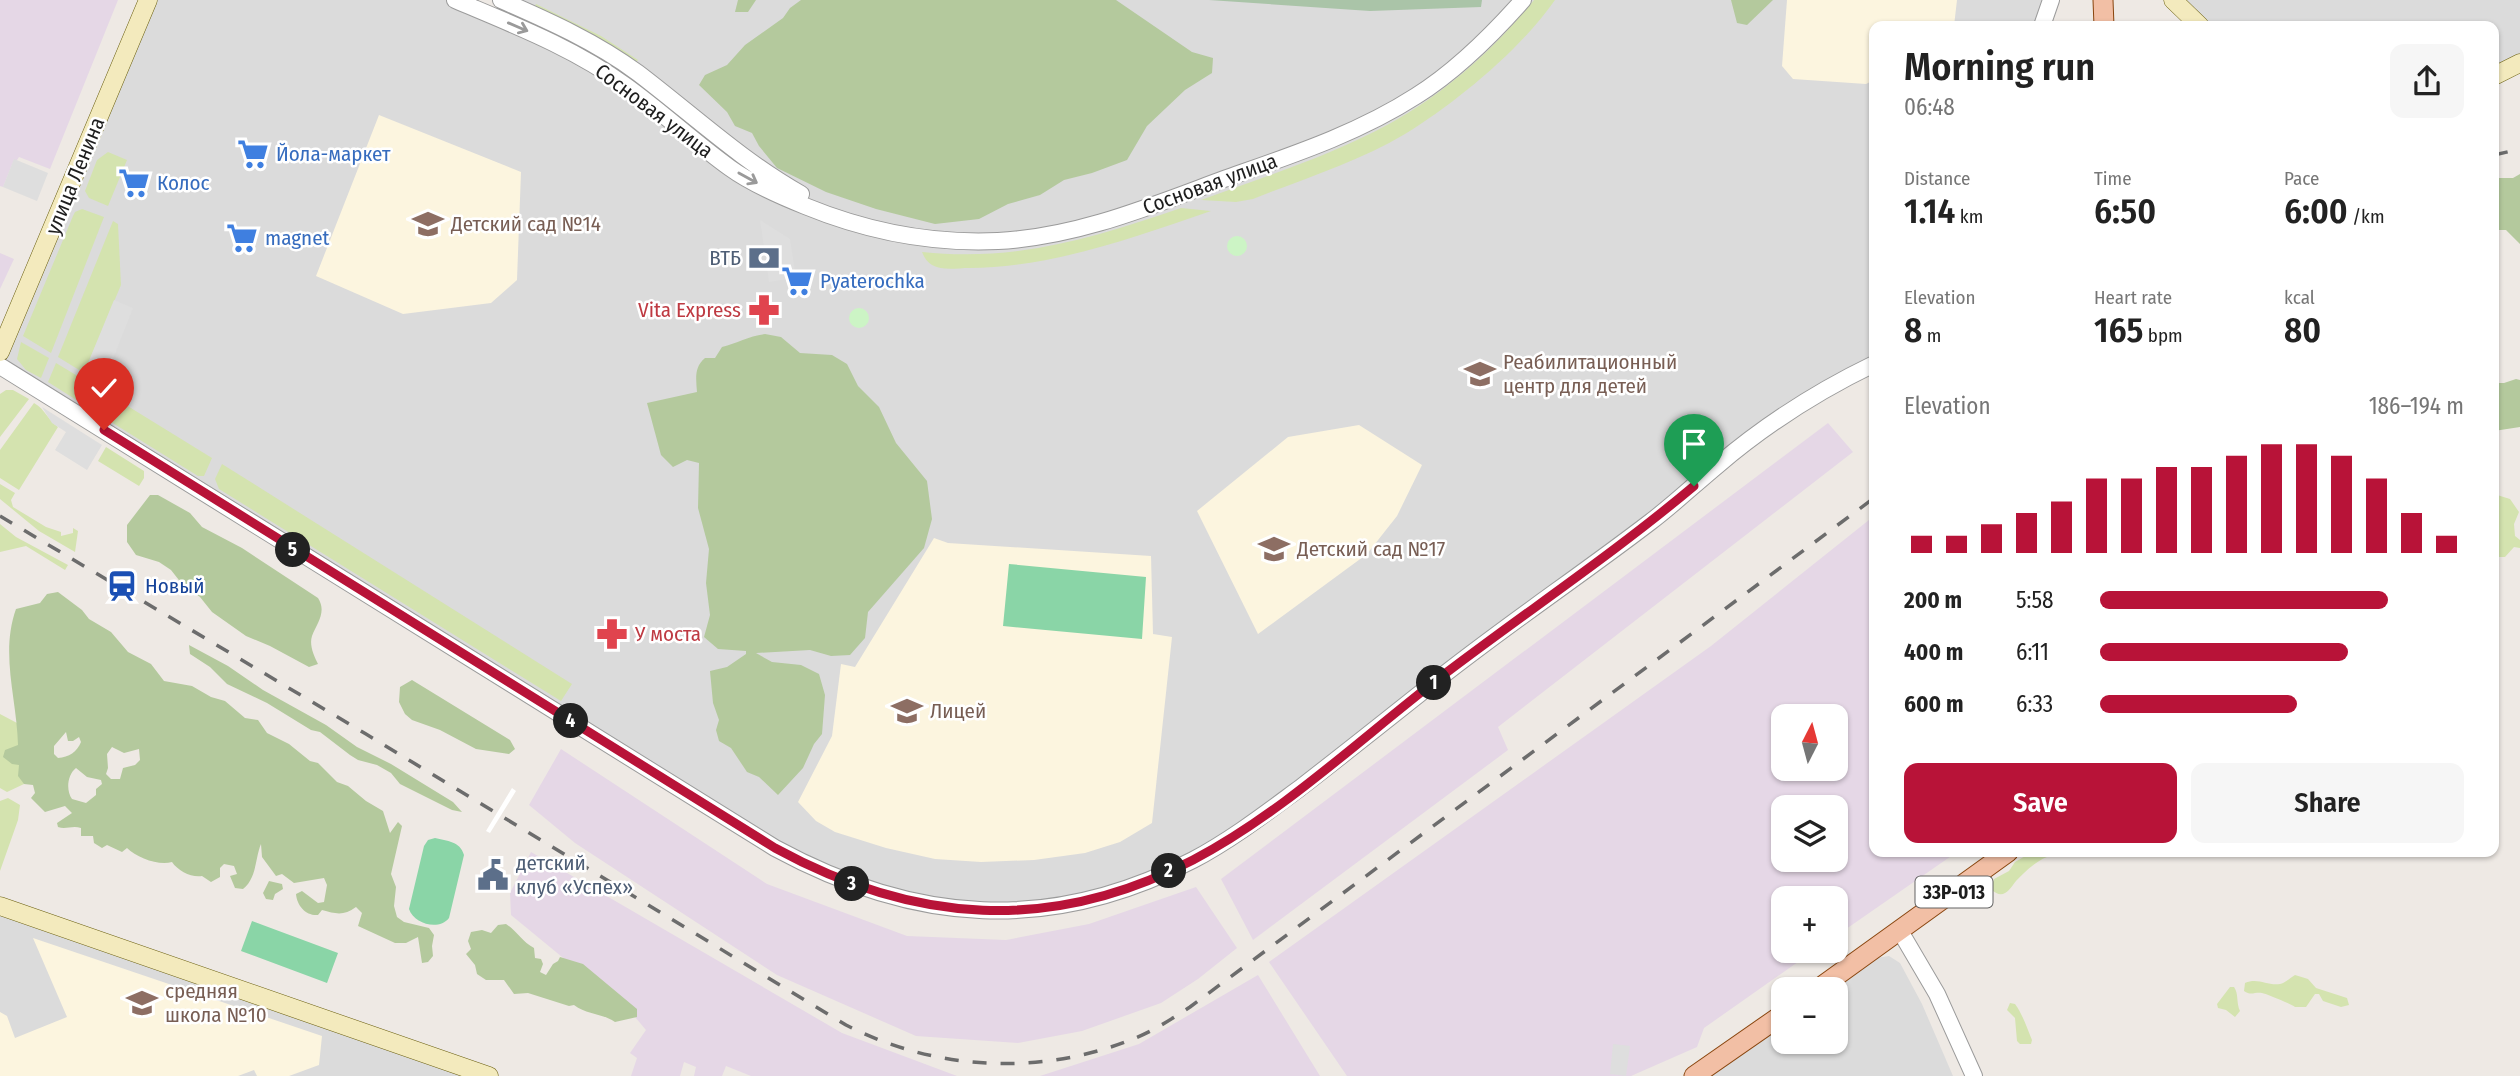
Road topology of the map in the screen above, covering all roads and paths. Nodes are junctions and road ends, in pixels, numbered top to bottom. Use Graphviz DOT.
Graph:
graph roads {
  1 [pos="148,0"];
  2 [pos="455,0"];
  3 [pos="502,0"];
  4 [pos="1523,0"];
  5 [pos="2051,0"];
  6 [pos="2103,0"];
  7 [pos="2173,0"];
  8 [pos="2044,21"];
  9 [pos="2104,21"];
  10 [pos="2195,21"];
  11 [pos="2520,63"];
  12 [pos="2499,74"];
  13 [pos="852,223"];
  14 [pos="0,352"];
  15 [pos="0,366"];
  16 [pos="1869,367"];
  17 [pos="2001,857"];
  18 [pos="0,906"];
  19 [pos="1900,931"];
  20 [pos="1835,977"];
  21 [pos="1771,1022"];
  22 [pos="489,1076"];
  23 [pos="1695,1076"];
  24 [pos="1974,1076"];
  1 -- 14 [label="main road, улица Ленина"];
  2 -- 13 [label="street, Сосновая улица, one-way"];
  3 -- 13 [label="street, Сосновая улица"];
  4 -- 13 [label="street, Сосновая улица"];
  5 -- 8 [label="street"];
  6 -- 9 [label="main road"];
  7 -- 10 [label="main road"];
  11 -- 12 [label="main road"];
  15 -- 16 [label="street"];
  17 -- 19 [label="main road, 33Р-013"];
  18 -- 22 [label="main road"];
  19 -- 20 [label="main road, 33Р-013"];
  19 -- 24 [label="street"];
  21 -- 23 [label="main road"];
}
